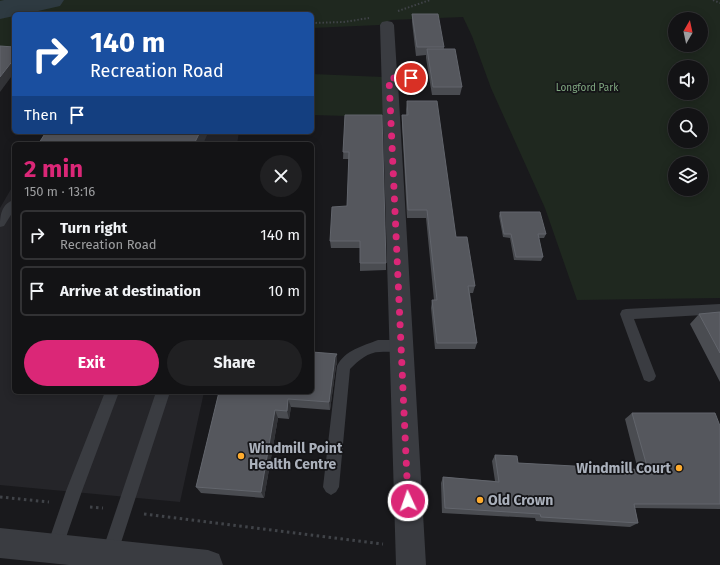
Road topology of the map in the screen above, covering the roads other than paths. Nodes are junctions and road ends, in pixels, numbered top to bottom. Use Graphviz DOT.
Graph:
graph roads {
  1 [pos="380,22"];
  2 [pos="12,205"];
  3 [pos="0,223"];
  4 [pos="720,309"];
  5 [pos="401,346"];
  6 [pos="650,376"];
  7 [pos="111,394"];
  8 [pos="162,394"];
  9 [pos="331,488"];
  10 [pos="0,543"];
  11 [pos="54,549"];
  12 [pos="109,555"];
  13 [pos="410,556"];
  14 [pos="195,564"];
  1 -- 5 [label="street"];
  2 -- 3 [label="lane"];
  4 -- 6 [label="lane"];
  5 -- 9 [label="lane"];
  5 -- 13 [label="street"];
  7 -- 11 [label="lane"];
  8 -- 12 [label="lane"];
  10 -- 11 [label="street"];
  11 -- 12 [label="street"];
  12 -- 14 [label="street"];
}
